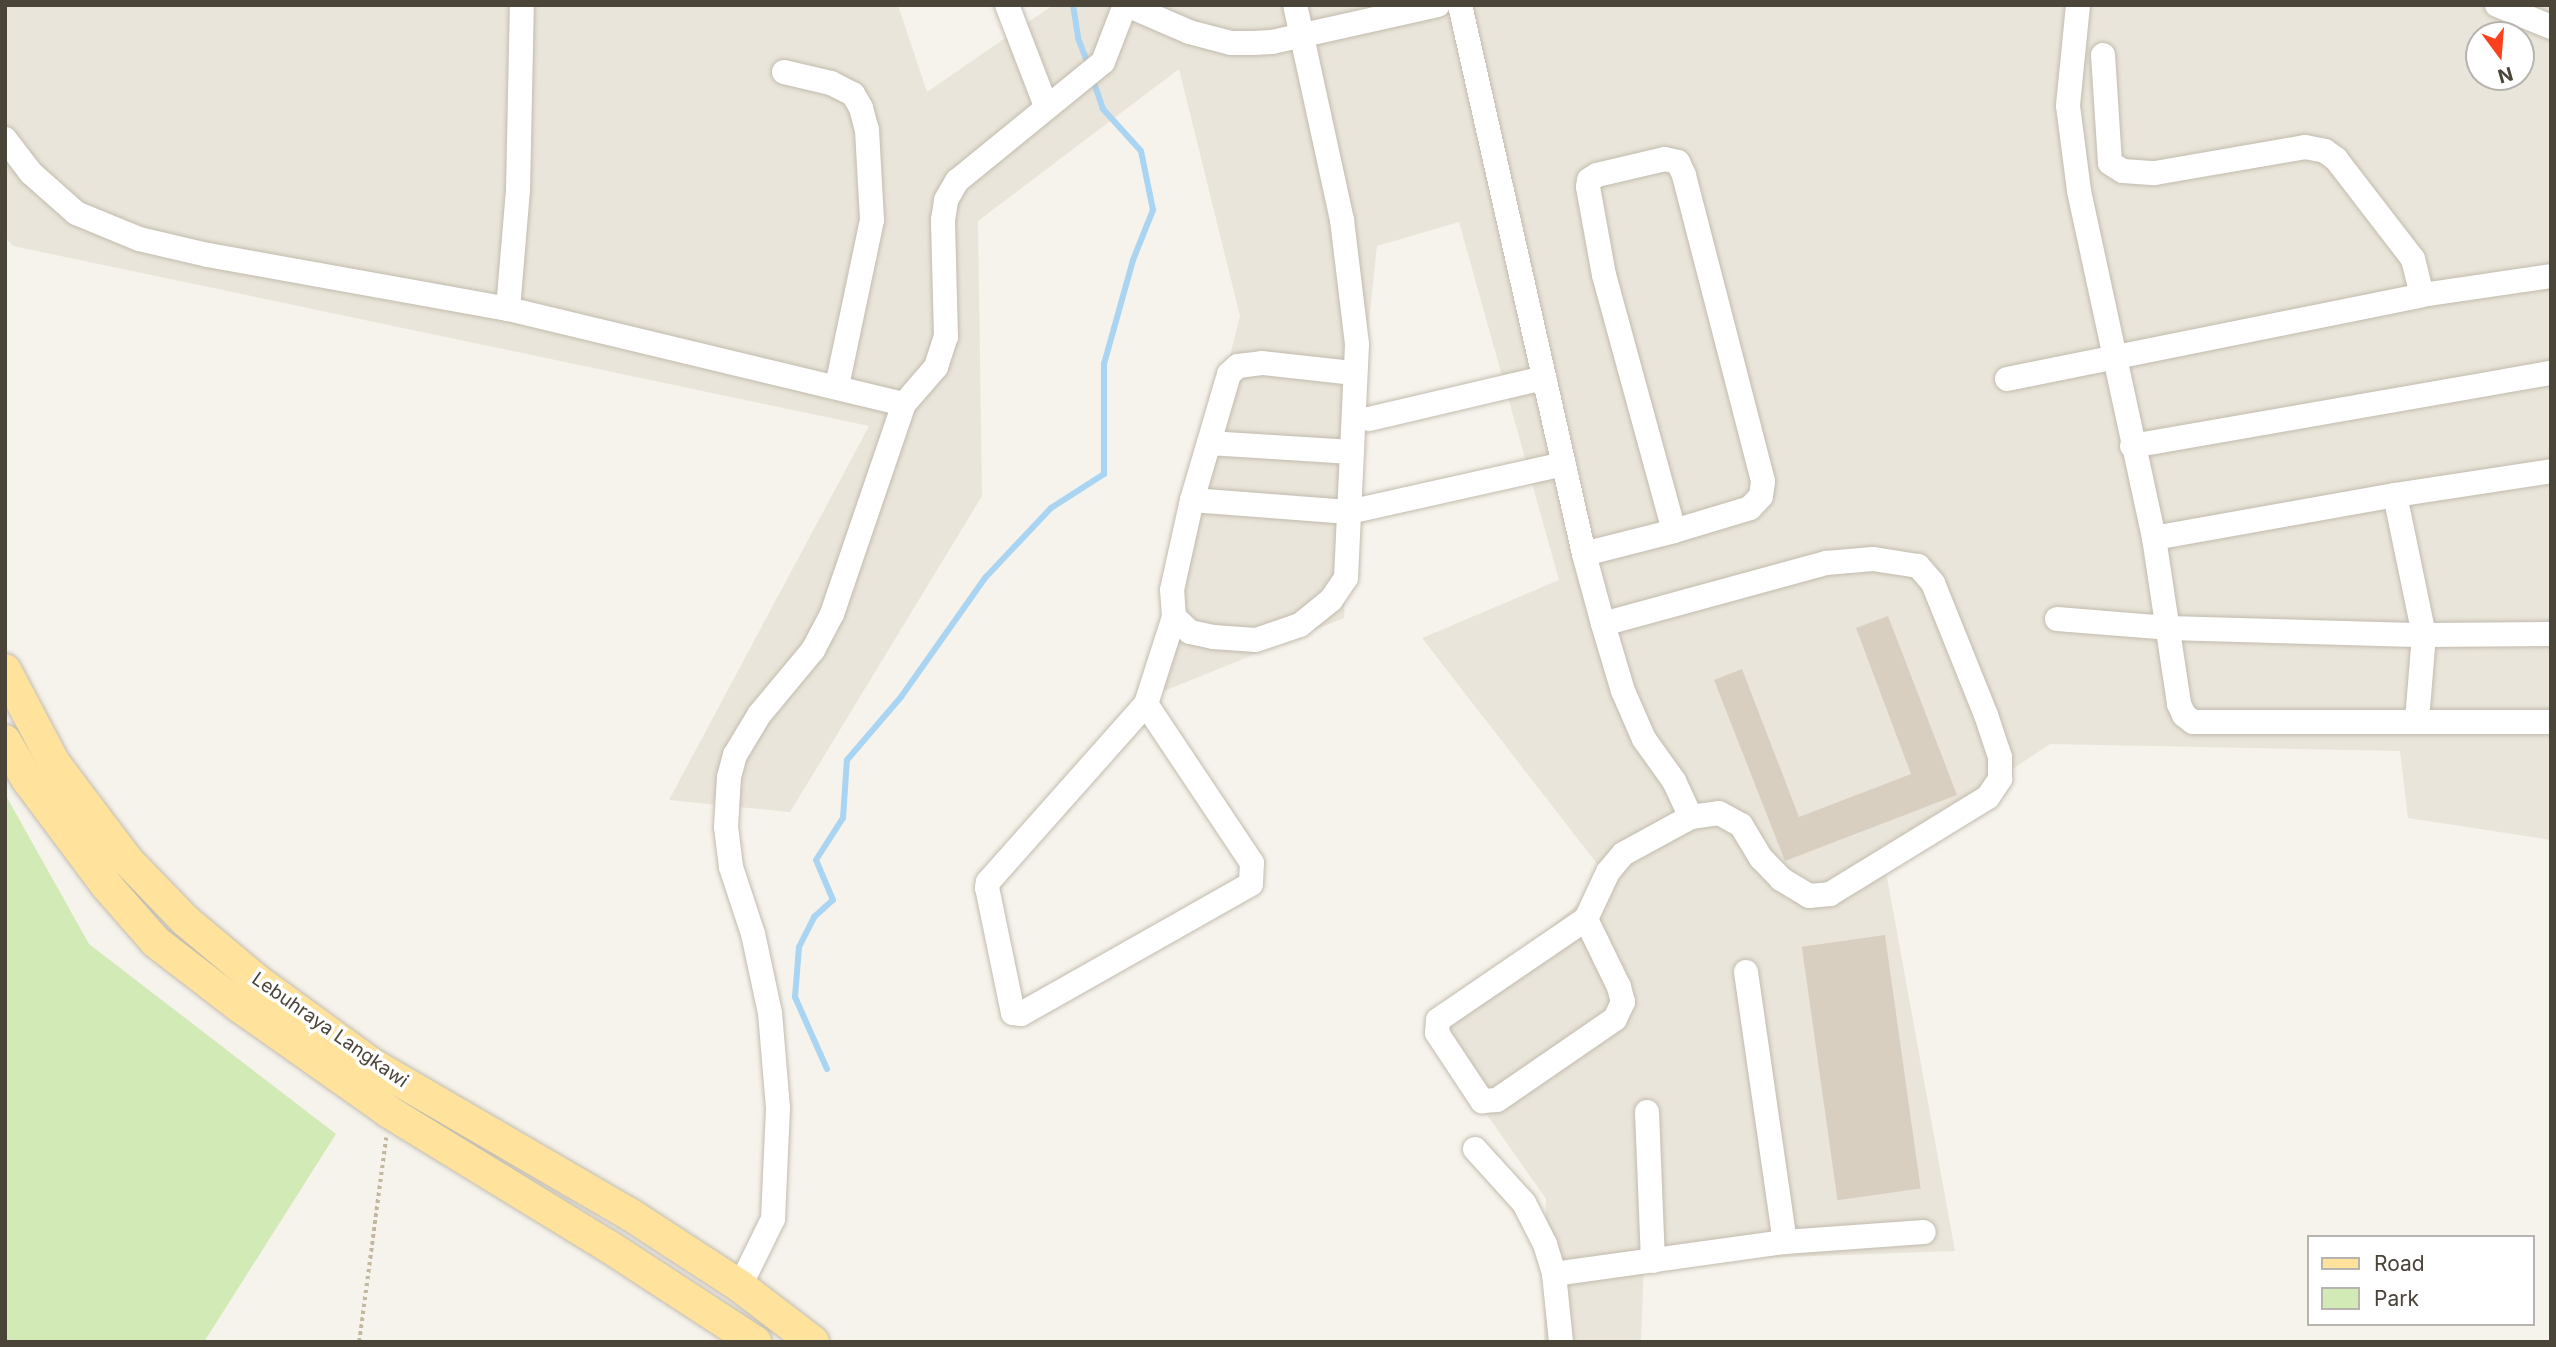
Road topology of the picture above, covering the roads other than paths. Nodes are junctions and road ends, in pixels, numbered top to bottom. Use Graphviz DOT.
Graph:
graph roads {
  1 [pos="522,5"];
  2 [pos="1007,5"];
  3 [pos="1126,5"];
  4 [pos="1295,5"];
  5 [pos="1438,5"];
  6 [pos="1460,5"];
  7 [pos="2078,5"];
  8 [pos="2497,5"];
  9 [pos="2551,27"];
  10 [pos="1302,36"];
  11 [pos="2103,55"];
  12 [pos="784,72"];
  13 [pos="1046,106"];
  14 [pos="5,139"];
  15 [pos="2551,276"];
  16 [pos="2423,295"];
  17 [pos="508,309"];
  18 [pos="2114,357"];
  19 [pos="1353,373"];
  20 [pos="2551,373"];
  21 [pos="1544,378"];
  22 [pos="2007,379"];
  23 [pos="837,386"];
  24 [pos="904,404"];
  25 [pos="1369,419"];
  26 [pos="1209,443"];
  27 [pos="2132,446"];
  28 [pos="1352,452"];
  29 [pos="1564,464"];
  30 [pos="2551,471"];
  31 [pos="2395,495"];
  32 [pos="1192,500"];
  33 [pos="1349,512"];
  34 [pos="1674,531"];
  35 [pos="2154,538"];
  36 [pos="1584,554"];
  37 [pos="1174,617"];
  38 [pos="2057,619"];
  39 [pos="1603,624"];
  40 [pos="2168,628"];
  41 [pos="2551,634"];
  42 [pos="2424,635"];
  43 [pos="5,670"];
  44 [pos="1146,704"];
  45 [pos="2417,721"];
  46 [pos="2551,723"];
  47 [pos="5,741"];
  48 [pos="1691,817"];
  49 [pos="1586,919"];
  50 [pos="1746,972"];
  51 [pos="1647,1112"];
  52 [pos="1475,1149"];
  53 [pos="1924,1232"];
  54 [pos="1786,1242"];
  55 [pos="1653,1261"];
  56 [pos="1554,1274"];
  57 [pos="740,1286"];
  58 [pos="755,1342"];
  59 [pos="813,1342"];
  60 [pos="1561,1342"];
  1 -- 17 [label="street"];
  2 -- 13 [label="street"];
  3 -- 10 [label="street"];
  3 -- 13 [label="street"];
  4 -- 10 [label="street"];
  5 -- 10 [label="street"];
  6 -- 21 [label="street"];
  7 -- 18 [label="street"];
  8 -- 9 [label="street"];
  10 -- 19 [label="street"];
  11 -- 16 [label="street"];
  12 -- 23 [label="street"];
  13 -- 24 [label="street"];
  14 -- 17 [label="street"];
  15 -- 16 [label="street"];
  16 -- 18 [label="street"];
  17 -- 23 [label="street"];
  18 -- 22 [label="street"];
  18 -- 27 [label="street"];
  19 -- 26 [label="street"];
  19 -- 28 [label="street"];
  20 -- 27 [label="street"];
  21 -- 25 [label="street"];
  21 -- 29 [label="street"];
  23 -- 24 [label="street"];
  24 -- 57 [label="street"];
  26 -- 28 [label="street"];
  26 -- 32 [label="street"];
  27 -- 35 [label="street"];
  28 -- 33 [label="street"];
  29 -- 33 [label="street"];
  29 -- 36 [label="street"];
  30 -- 31 [label="street"];
  31 -- 35 [label="street"];
  31 -- 42 [label="street"];
  32 -- 33 [label="street"];
  32 -- 37 [label="street"];
  33 -- 37 [label="street"];
  34 -- 34 [label="street"];
  34 -- 36 [label="street"];
  35 -- 40 [label="street"];
  36 -- 39 [label="street"];
  37 -- 44 [label="street"];
  38 -- 40 [label="street"];
  39 -- 48 [label="street"];
  39 -- 48 [label="street"];
  40 -- 42 [label="street"];
  40 -- 45 [label="street"];
  41 -- 42 [label="street"];
  42 -- 45 [label="street"];
  43 -- 57 [label="main road, Lebuhraya Langkawi"];
  44 -- 44 [label="street"];
  45 -- 46 [label="street"];
  47 -- 58 [label="main road, Lebuhraya Langkawi"];
  48 -- 49 [label="street"];
  49 -- 49 [label="street"];
  50 -- 54 [label="street"];
  51 -- 55 [label="street"];
  52 -- 56 [label="street"];
  53 -- 54 [label="street"];
  54 -- 55 [label="street"];
  55 -- 56 [label="street"];
  56 -- 60 [label="street"];
  57 -- 59 [label="main road, Lebuhraya Langkawi"];
}
